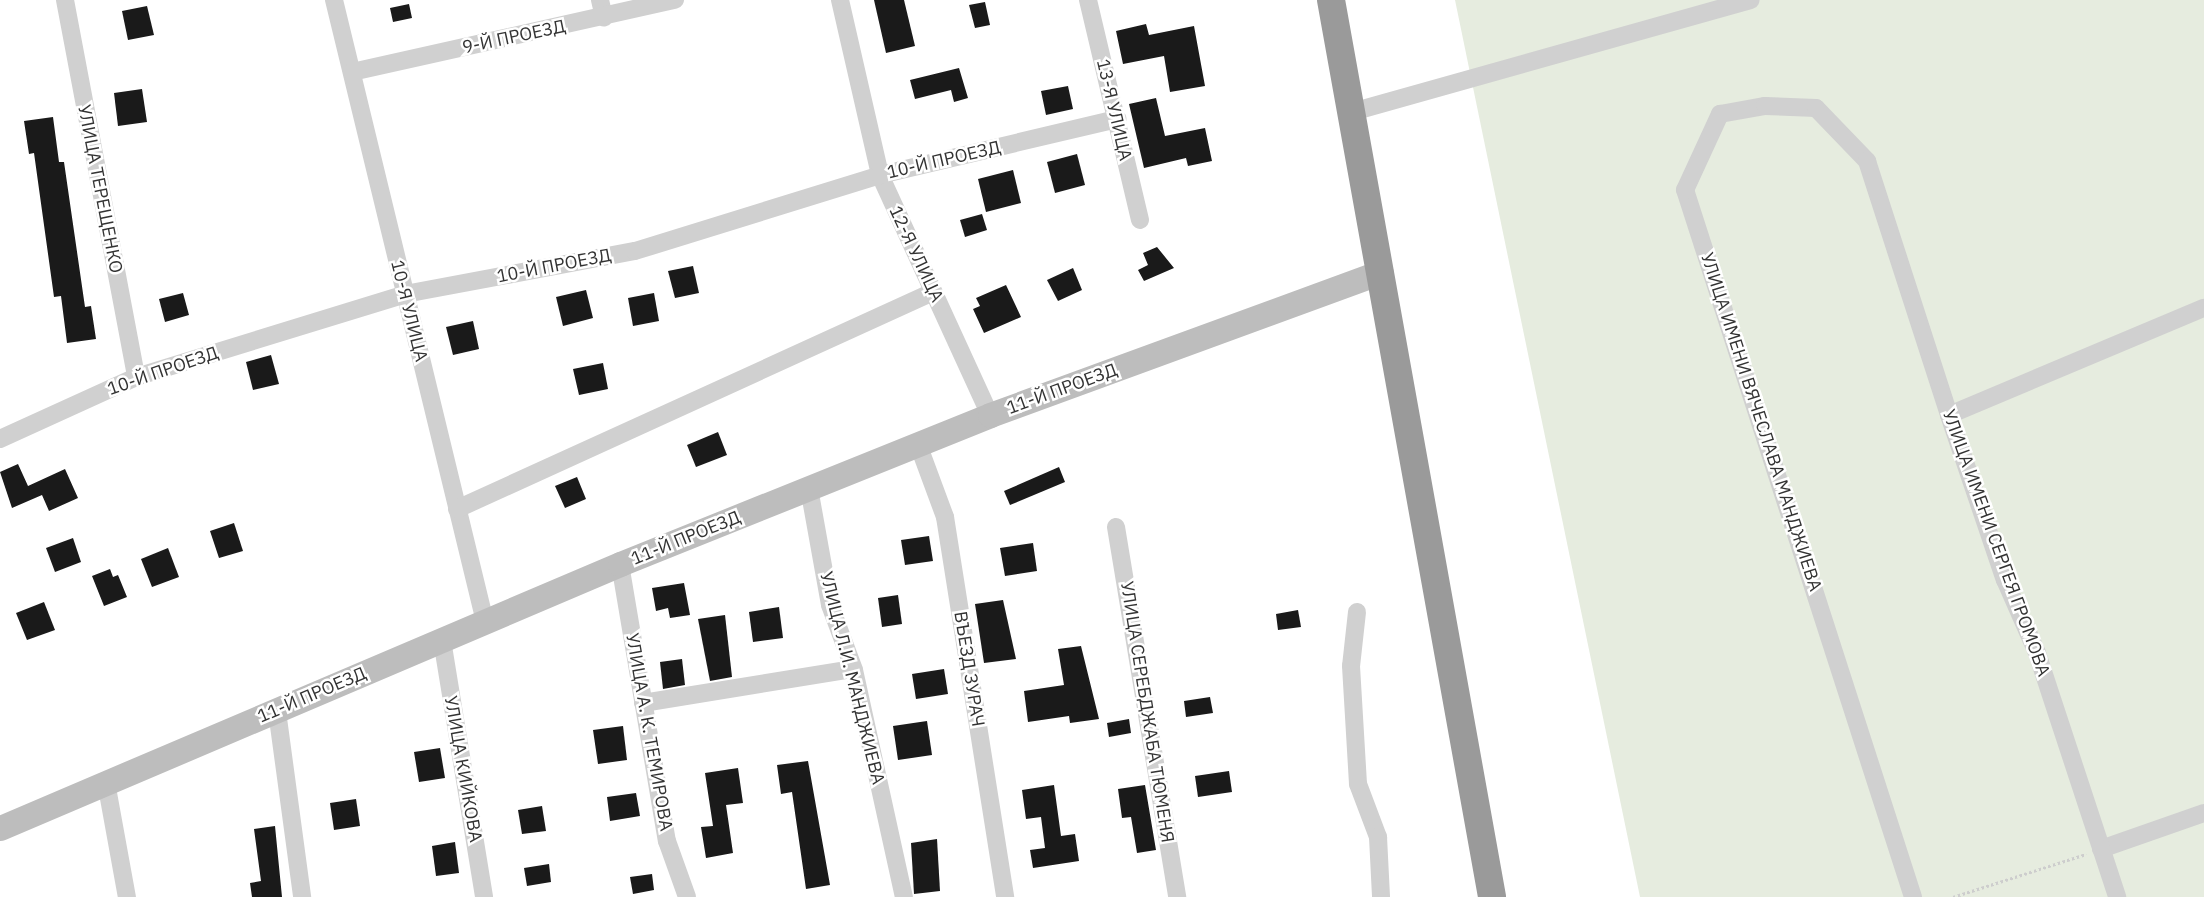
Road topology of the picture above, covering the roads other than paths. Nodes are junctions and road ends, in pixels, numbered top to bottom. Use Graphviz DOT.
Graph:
graph roads {
  1 [pos="65,0"];
  2 [pos="334,0"];
  3 [pos="600,0"];
  4 [pos="675,0"];
  5 [pos="840,0"];
  6 [pos="1088,0"];
  7 [pos="1331,0"];
  8 [pos="1751,0"];
  9 [pos="604,18"];
  10 [pos="352,72"];
  11 [pos="1352,112"];
  12 [pos="1117,119"];
  13 [pos="1867,161"];
  14 [pos="880,175"];
  15 [pos="1140,220"];
  16 [pos="1380,272"];
  17 [pos="934,292"];
  18 [pos="405,294"];
  19 [pos="2204,308"];
  20 [pos="136,377"];
  21 [pos="990,415"];
  22 [pos="1948,415"];
  23 [pos="0,439"];
  24 [pos="918,444"];
  25 [pos="809,488"];
  26 [pos="457,509"];
  27 [pos="1116,526"];
  28 [pos="620,564"];
  29 [pos="1357,612"];
  30 [pos="485,622"];
  31 [pos="442,640"];
  32 [pos="853,669"];
  33 [pos="643,703"];
  34 [pos="277,711"];
  35 [pos="106,782"];
  36 [pos="2204,813"];
  37 [pos="0,828"];
  38 [pos="2101,849"];
  39 [pos="127,897"];
  40 [pos="302,897"];
  41 [pos="484,897"];
  42 [pos="687,897"];
  43 [pos="904,897"];
  44 [pos="1005,897"];
  45 [pos="1177,897"];
  46 [pos="1381,897"];
  47 [pos="1492,897"];
  48 [pos="1913,897"];
  49 [pos="2117,897"];
  1 -- 20 [label="street, УЛИЦА ТЕРЕЩЕНКО"];
  2 -- 10 [label="street, 10-Я УЛИЦА"];
  3 -- 9 [label="street"];
  4 -- 9 [label="street, 9-Й ПРОЕЗД"];
  5 -- 14 [label="street, 12-Я УЛИЦА"];
  6 -- 12 [label="street, 13-Я УЛИЦА"];
  7 -- 11 [label="highway"];
  8 -- 11 [label="street"];
  9 -- 10 [label="street, 9-Й ПРОЕЗД"];
  10 -- 18 [label="street, 10-Я УЛИЦА"];
  11 -- 16 [label="highway"];
  12 -- 14 [label="street, 10-Й ПРОЕЗД"];
  12 -- 15 [label="street, 13-Я УЛИЦА"];
  13 -- 22 [label="street, УЛИЦА ИМЕНИ СЕРГЕЯ ГРОМОВА"];
  13 -- 48 [label="street, УЛИЦА ИМЕНИ ВЯЧЕСЛАВА МАНДЖИЕВА"];
  14 -- 17 [label="street, 12-Я УЛИЦА"];
  14 -- 18 [label="street, 10-Й ПРОЕЗД"];
  16 -- 21 [label="street, 11-Й ПРОЕЗД"];
  16 -- 47 [label="highway"];
  17 -- 21 [label="street, 12-Я УЛИЦА"];
  17 -- 26 [label="street"];
  18 -- 20 [label="street, 10-Й ПРОЕЗД"];
  18 -- 26 [label="street, 10-Я УЛИЦА"];
  19 -- 22 [label="street"];
  20 -- 23 [label="street, 10-Й ПРОЕЗД"];
  21 -- 24 [label="street, 11-Й ПРОЕЗД"];
  22 -- 38 [label="street, УЛИЦА ИМЕНИ СЕРГЕЯ ГРОМОВА"];
  24 -- 25 [label="street, 11-Й ПРОЕЗД"];
  24 -- 44 [label="street, ВЪЕЗД ЗУРАЧ"];
  25 -- 28 [label="street, 11-Й ПРОЕЗД"];
  25 -- 32 [label="street, УЛИЦА Л.И. МАНДЖИЕВА"];
  26 -- 30 [label="street, 10-Я УЛИЦА"];
  27 -- 45 [label="street, УЛИЦА СЕРЕБДЖАБА ТЮМЕНЯ"];
  28 -- 30 [label="street, 11-Й ПРОЕЗД"];
  28 -- 33 [label="street, УЛИЦА А. К. ТЕМИРОВА"];
  29 -- 46 [label="street"];
  30 -- 31 [label="street, 11-Й ПРОЕЗД"];
  31 -- 34 [label="street, 11-Й ПРОЕЗД"];
  31 -- 41 [label="street, УЛИЦА КИЙКОВА"];
  32 -- 33 [label="street"];
  32 -- 43 [label="street, УЛИЦА Л.И. МАНДЖИЕВА"];
  33 -- 42 [label="street, УЛИЦА А. К. ТЕМИРОВА"];
  34 -- 35 [label="street, 11-Й ПРОЕЗД"];
  34 -- 40 [label="street"];
  35 -- 37 [label="street, 11-Й ПРОЕЗД"];
  35 -- 39 [label="street"];
  36 -- 38 [label="street"];
  38 -- 49 [label="street, УЛИЦА ИМЕНИ СЕРГЕЯ ГРОМОВА"];
}
